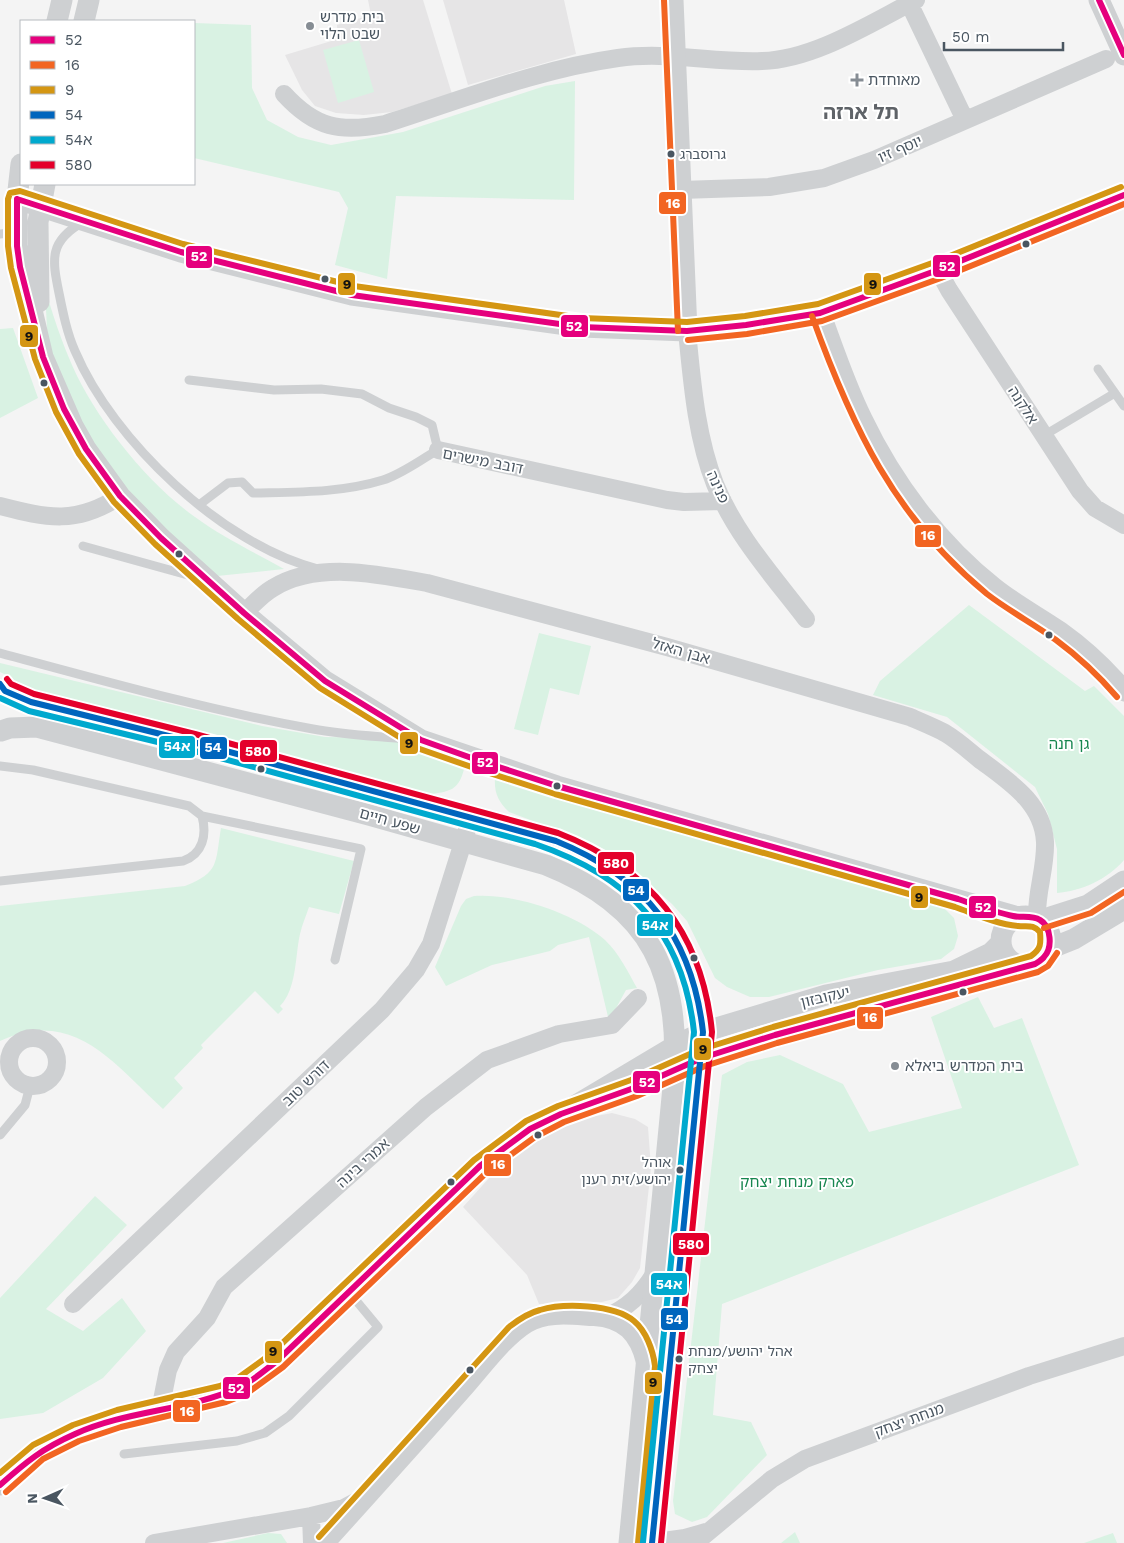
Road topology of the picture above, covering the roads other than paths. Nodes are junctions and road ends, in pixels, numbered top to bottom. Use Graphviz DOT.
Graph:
graph roads {
  1 [pos="62,0"];
  2 [pos="90,0"];
  3 [pos="673,0"];
  4 [pos="1099,0"];
  5 [pos="912,2"];
  6 [pos="57,20"];
  7 [pos="84,20"];
  8 [pos="675,55"];
  9 [pos="1115,57"];
  10 [pos="284,94"];
  11 [pos="966,120"];
  12 [pos="20,173"];
  13 [pos="45,185"];
  14 [pos="681,190"];
  15 [pos="1124,195"];
  16 [pos="17,199"];
  17 [pos="41,205"];
  18 [pos="87,221"];
  19 [pos="8,233"];
  20 [pos="938,270"];
  21 [pos="820,313"];
  22 [pos="687,331"];
  23 [pos="43,357"];
  24 [pos="1098,369"];
  25 [pos="189,380"];
  26 [pos="1114,393"];
  27 [pos="1124,406"];
  28 [pos="1043,436"];
  29 [pos="438,450"];
  30 [pos="120,496"];
  31 [pos="723,501"];
  32 [pos="199,505"];
  33 [pos="0,506"];
  34 [pos="1124,525"];
  35 [pos="83,546"];
  36 [pos="338,574"];
  37 [pos="208,580"];
  38 [pos="244,613"];
  39 [pos="806,619"];
  40 [pos="0,653"];
  41 [pos="3,687"];
  42 [pos="1124,691"];
  43 [pos="0,731"];
  44 [pos="422,740"];
  45 [pos="0,766"];
  46 [pos="202,816"];
  47 [pos="471,817"];
  48 [pos="464,842"];
  49 [pos="0,881"];
  50 [pos="1124,881"];
  51 [pos="958,899"];
  52 [pos="1124,909"];
  53 [pos="1029,918"];
  54 [pos="1001,941"];
  55 [pos="1050,949"];
  56 [pos="335,960"];
  57 [pos="1023,966"];
  58 [pos="638,998"];
  59 [pos="703,1032"];
  60 [pos="675,1046"];
  61 [pos="8,1049"];
  62 [pos="702,1058"];
  63 [pos="675,1070"];
  64 [pos="15,1080"];
  65 [pos="561,1114"];
  66 [pos="0,1135"];
  67 [pos="655,1272"];
  68 [pos="349,1292"];
  69 [pos="73,1304"];
  70 [pos="604,1318"];
  71 [pos="1124,1346"];
  72 [pos="646,1365"];
  73 [pos="160,1410"];
  74 [pos="124,1454"];
  75 [pos="3,1477"];
  76 [pos="383,1480"];
  77 [pos="311,1516"];
  78 [pos="713,1530"];
  79 [pos="154,1543"];
  80 [pos="312,1543"];
  81 [pos="326,1543"];
  82 [pos="629,1543"];
  83 [pos="651,1543"];
  84 [pos="694,1543"];
  1 -- 6 [label="street"];
  2 -- 7 [label="street"];
  3 -- 8 [label="street"];
  4 -- 9 [label="street"];
  5 -- 8 [label="street"];
  5 -- 11 [label="street"];
  8 -- 10 [label="street"];
  8 -- 14 [label="street"];
  9 -- 11 [label="street, יוסף זיו"];
  11 -- 14 [label="street, יוסף זיו"];
  12 -- 16 [label="street"];
  13 -- 17 [label="street"];
  14 -- 22 [label="street"];
  15 -- 20 [label="street"];
  16 -- 17 [label="street"];
  16 -- 19 [label="street"];
  17 -- 18 [label="street"];
  17 -- 23 [label="street"];
  18 -- 22 [label="street"];
  18 -- 32 [label="lane"];
  19 -- 23 [label="street"];
  20 -- 21 [label="street"];
  20 -- 28 [label="street, אלקנה"];
  21 -- 22 [label="street"];
  21 -- 42 [label="street"];
  22 -- 31 [label="street, פנינה"];
  23 -- 30 [label="street"];
  24 -- 26 [label="lane"];
  25 -- 29 [label="lane"];
  26 -- 27 [label="lane"];
  26 -- 28 [label="lane"];
  28 -- 34 [label="street, אלקנה"];
  29 -- 31 [label="street, דובב מישרים"];
  29 -- 32 [label="lane, דובב מישרים"];
  30 -- 33 [label="street"];
  30 -- 37 [label="street"];
  31 -- 39 [label="street, פנינה"];
  32 -- 36 [label="lane"];
  35 -- 37 [label="lane"];
  36 -- 38 [label="street, אבן האזל"];
  36 -- 53 [label="street, אבן האזל"];
  37 -- 38 [label="street"];
  38 -- 44 [label="street"];
  40 -- 44 [label="lane"];
  41 -- 43 [label="street"];
  41 -- 47 [label="street, שפע חיים"];
  43 -- 48 [label="street, שפע חיים"];
  44 -- 51 [label="street"];
  45 -- 46 [label="lane"];
  46 -- 49 [label="lane"];
  46 -- 56 [label="lane"];
  47 -- 48 [label="street, דורש טוב"];
  47 -- 59 [label="street, שפע חיים"];
  48 -- 60 [label="street, שפע חיים"];
  48 -- 69 [label="street, דורש טוב"];
  50 -- 53 [label="street"];
  51 -- 53 [label="street"];
  51 -- 54 [label="street"];
  52 -- 55 [label="street"];
  53 -- 54 [label="street"];
  53 -- 55 [label="street"];
  54 -- 57 [label="street"];
  54 -- 59 [label="street, יעקובזון"];
  55 -- 57 [label="street"];
  57 -- 62 [label="street, יעקובזון"];
  58 -- 73 [label="street, אמרי בינה"];
  59 -- 60 [label="street, יעקובזון"];
  59 -- 62 [label="street, שפע חיים"];
  60 -- 63 [label="street, שפע חיים"];
  60 -- 65 [label="street, יעקובזון"];
  61 -- 64 [label="street"];
  61 -- 64 [label="street"];
  62 -- 63 [label="street, יעקובזון"];
  62 -- 83 [label="street, שפע חיים"];
  63 -- 65 [label="street, יעקובזון"];
  63 -- 67 [label="street, שפע חיים"];
  64 -- 66 [label="lane"];
  65 -- 68 [label="street"];
  67 -- 70 [label="street"];
  67 -- 72 [label="street, שפע חיים"];
  68 -- 73 [label="street"];
  68 -- 74 [label="lane"];
  70 -- 72 [label="street"];
  70 -- 76 [label="street"];
  71 -- 78 [label="street, מנחת יצחק"];
  72 -- 82 [label="street, שפע חיים"];
  73 -- 75 [label="street"];
  76 -- 77 [label="street"];
  76 -- 81 [label="street"];
  77 -- 79 [label="street"];
  77 -- 80 [label="street"];
  78 -- 83 [label="street, מנחת יצחק"];
  78 -- 84 [label="street, מנחת יצחק"];
}
